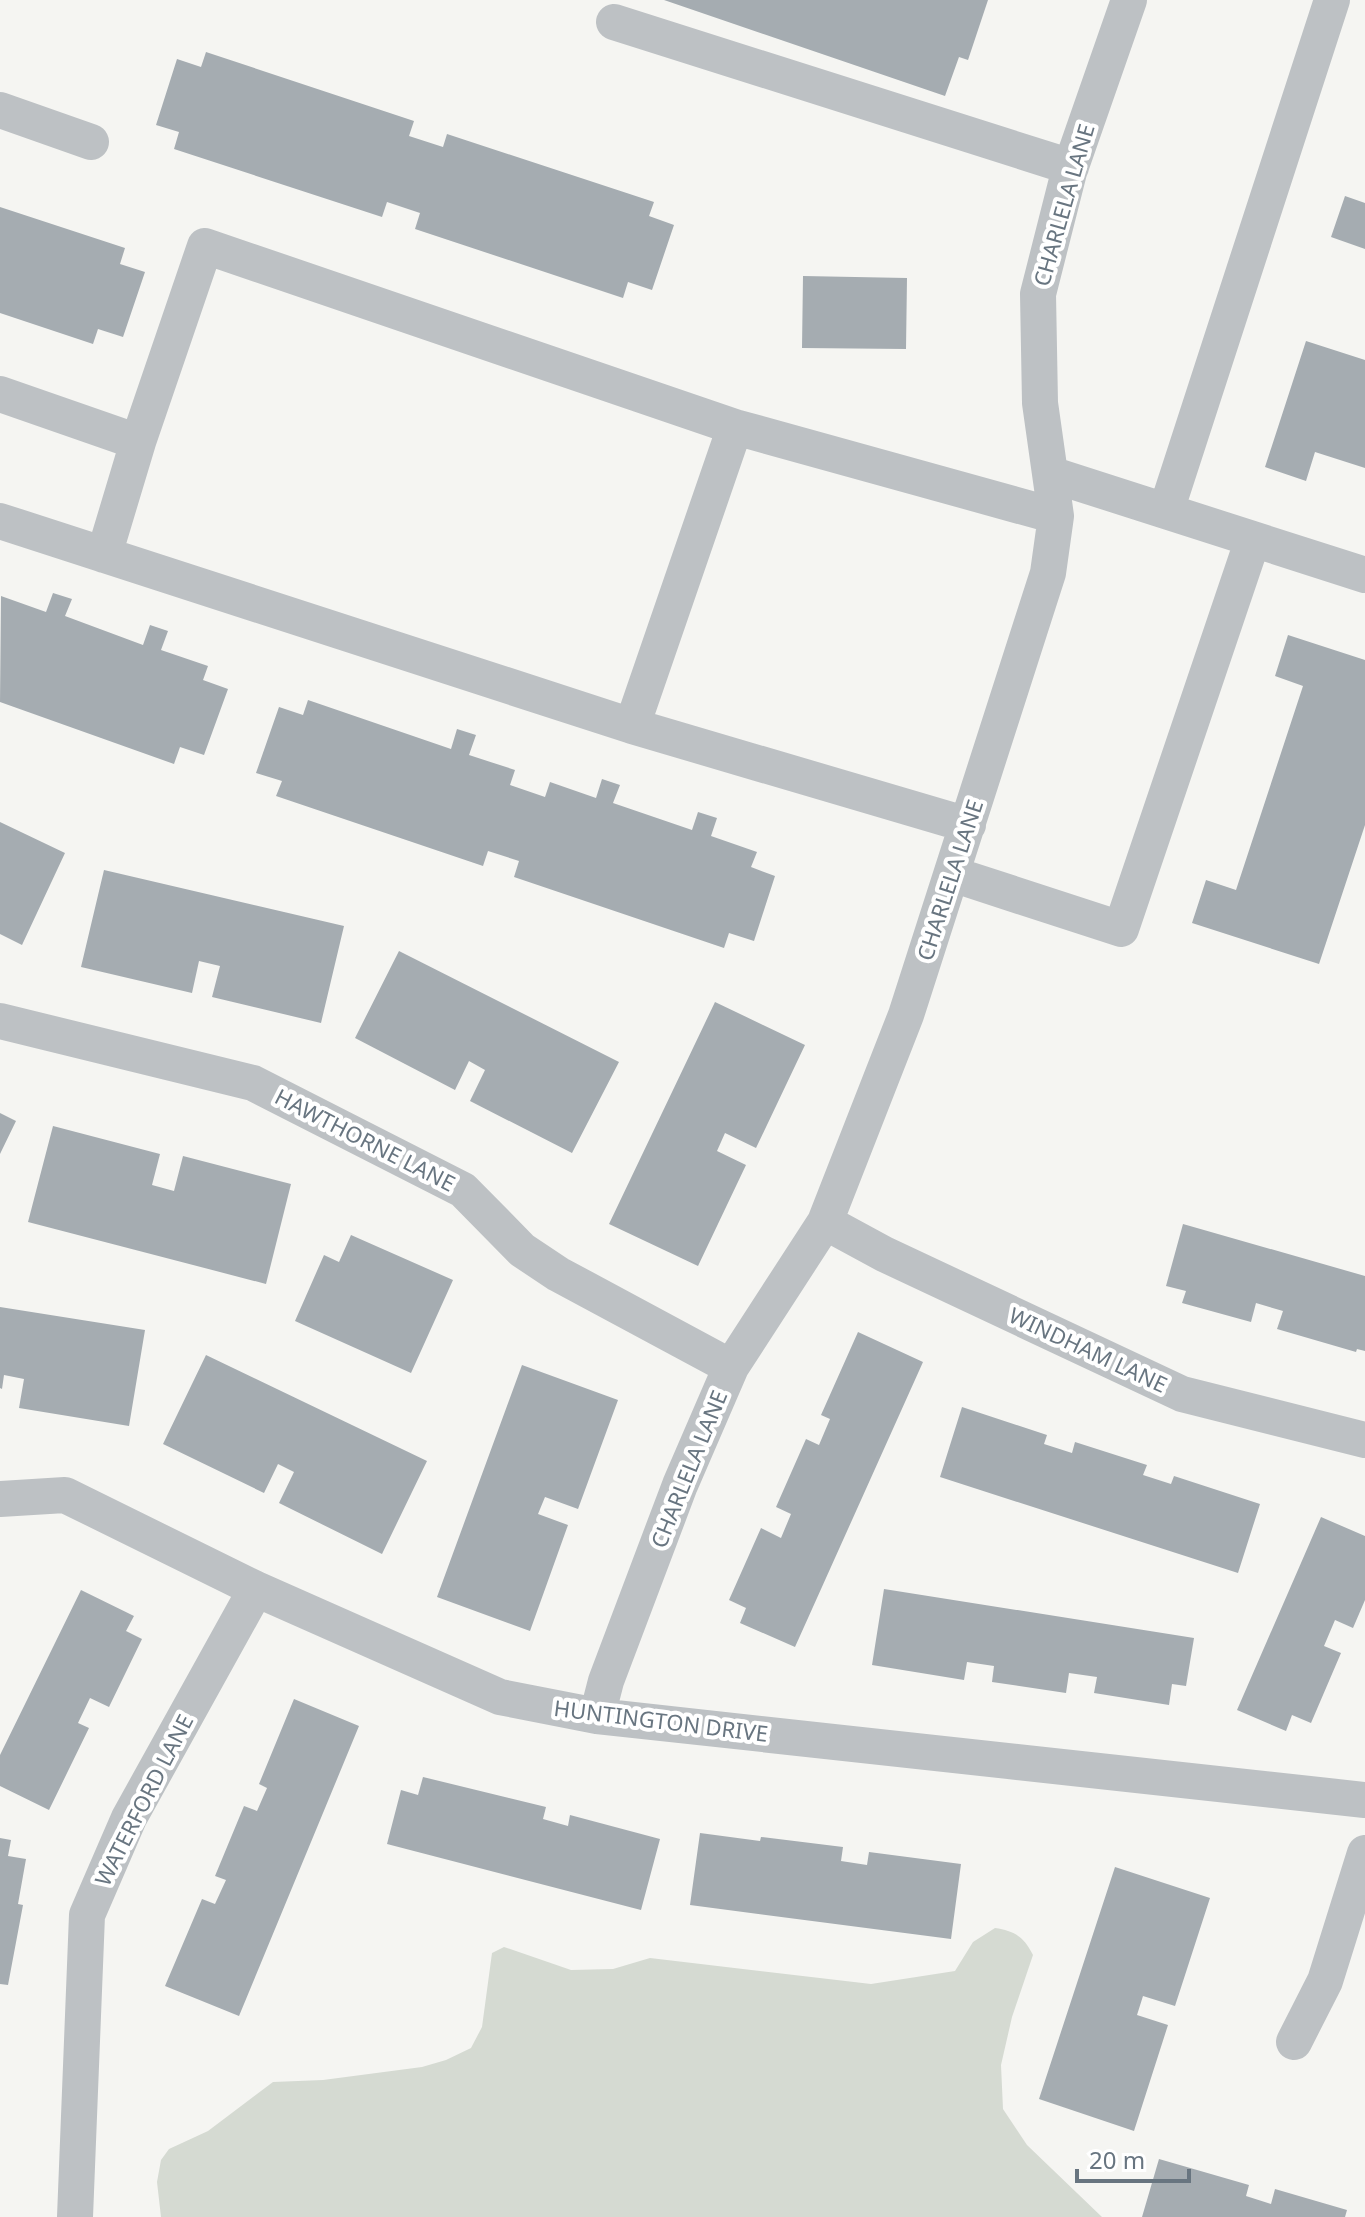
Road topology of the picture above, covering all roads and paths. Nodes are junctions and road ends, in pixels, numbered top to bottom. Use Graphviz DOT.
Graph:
graph roads {
  1 [pos="1129,0"];
  2 [pos="1332,0"];
  3 [pos="614,22"];
  4 [pos="0,110"];
  5 [pos="91,142"];
  6 [pos="1071,167"];
  7 [pos="0,394"];
  8 [pos="735,427"];
  9 [pos="138,442"];
  10 [pos="1050,474"];
  11 [pos="1166,511"];
  12 [pos="1056,516"];
  13 [pos="0,521"];
  14 [pos="1253,539"];
  15 [pos="104,555"];
  16 [pos="1365,575"];
  17 [pos="632,726"];
  18 [pos="968,825"];
  19 [pos="952,874"];
  20 [pos="0,1021"];
  21 [pos="825,1222"];
  22 [pos="731,1367"];
  23 [pos="1365,1440"];
  24 [pos="0,1499"];
  25 [pos="256,1589"];
  26 [pos="597,1716"];
  27 [pos="1365,1800"];
  28 [pos="1365,1853"];
  29 [pos="1294,2042"];
  30 [pos="75,2217"];
  1 -- 6 [label="street, CHARLELA LANE"];
  2 -- 11 [label="street"];
  3 -- 6 [label="street"];
  4 -- 5 [label="street"];
  6 -- 10 [label="street, CHARLELA LANE"];
  7 -- 9 [label="street"];
  8 -- 9 [label="street"];
  8 -- 12 [label="street"];
  8 -- 17 [label="street"];
  9 -- 15 [label="street"];
  10 -- 11 [label="street"];
  10 -- 12 [label="street, CHARLELA LANE"];
  11 -- 14 [label="street"];
  12 -- 18 [label="street, CHARLELA LANE"];
  13 -- 15 [label="street"];
  14 -- 16 [label="street"];
  14 -- 19 [label="street"];
  15 -- 17 [label="street"];
  17 -- 18 [label="street"];
  18 -- 19 [label="street, CHARLELA LANE"];
  19 -- 21 [label="street, CHARLELA LANE"];
  20 -- 22 [label="street, HAWTHORNE LANE"];
  21 -- 22 [label="street, CHARLELA LANE"];
  21 -- 23 [label="street, WINDHAM LANE"];
  22 -- 26 [label="street, CHARLELA LANE"];
  24 -- 25 [label="street, HUNTINGTON DRIVE"];
  25 -- 26 [label="street, HUNTINGTON DRIVE"];
  25 -- 30 [label="street, WATERFORD LANE"];
  26 -- 27 [label="street, HUNTINGTON DRIVE"];
  28 -- 29 [label="street"];
}
